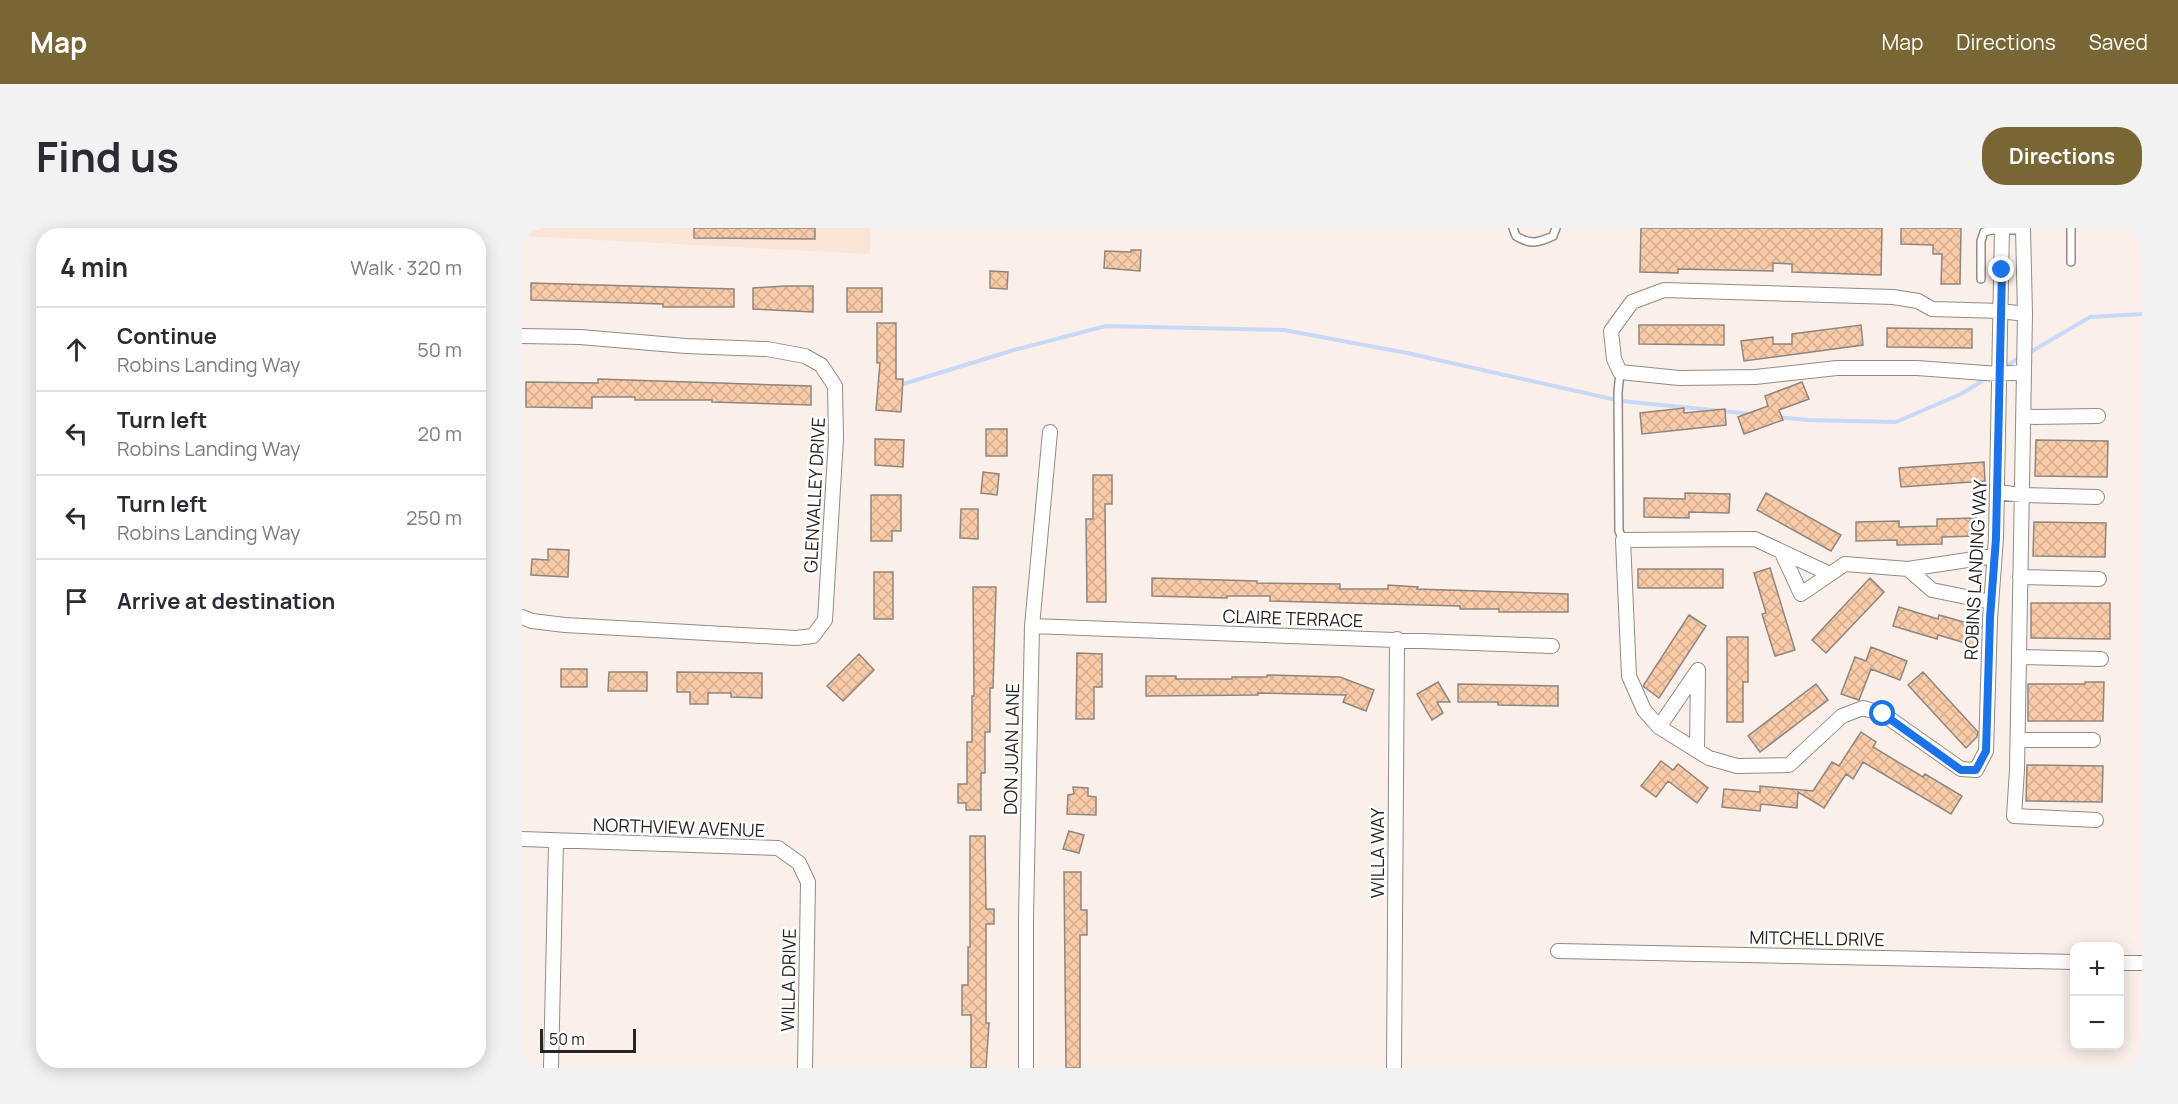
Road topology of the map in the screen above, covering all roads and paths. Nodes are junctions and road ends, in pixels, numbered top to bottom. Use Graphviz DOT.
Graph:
graph roads {
  1 [pos="1513,228"];
  2 [pos="1557,228"];
  3 [pos="2071,228"];
  4 [pos="2002,229"];
  5 [pos="2023,229"];
  6 [pos="2071,262"];
  7 [pos="1981,279"];
  8 [pos="2001,311"];
  9 [pos="2025,314"];
  10 [pos="522,336"];
  11 [pos="1620,372"];
  12 [pos="2024,372"];
  13 [pos="1999,374"];
  14 [pos="2098,416"];
  15 [pos="2023,417"];
  16 [pos="1050,432"];
  17 [pos="1998,435"];
  18 [pos="2023,435"];
  19 [pos="1997,492"];
  20 [pos="2022,495"];
  21 [pos="2097,497"];
  22 [pos="1996,538"];
  23 [pos="2021,539"];
  24 [pos="1623,540"];
  25 [pos="1781,551"];
  26 [pos="1994,556"];
  27 [pos="1908,569"];
  28 [pos="1830,574"];
  29 [pos="2020,577"];
  30 [pos="2099,579"];
  31 [pos="1991,602"];
  32 [pos="522,617"];
  33 [pos="1032,626"];
  34 [pos="1397,639"];
  35 [pos="1552,646"];
  36 [pos="2019,657"];
  37 [pos="2101,659"];
  38 [pos="1659,727"];
  39 [pos="2018,740"];
  40 [pos="2093,740"];
  41 [pos="1697,750"];
  42 [pos="2096,820"];
  43 [pos="522,839"];
  44 [pos="556,842"];
  45 [pos="807,893"];
  46 [pos="1558,951"];
  47 [pos="2070,962"];
  48 [pos="2124,963"];
  49 [pos="2142,963"];
  50 [pos="551,1068"];
  51 [pos="805,1068"];
  52 [pos="1026,1068"];
  53 [pos="1394,1068"];
  1 -- 2 [label="lane"];
  3 -- 6 [label="lane"];
  4 -- 5 [label="lane"];
  4 -- 7 [label="lane"];
  4 -- 8 [label="street, ROBINS LANDING WAY"];
  5 -- 9 [label="street"];
  8 -- 9 [label="street"];
  8 -- 11 [label="street"];
  8 -- 13 [label="street, ROBINS LANDING WAY"];
  9 -- 12 [label="street"];
  10 -- 32 [label="street, GLENVALLEY DRIVE"];
  11 -- 13 [label="street"];
  11 -- 24 [label="lane"];
  12 -- 13 [label="street"];
  12 -- 15 [label="street"];
  13 -- 17 [label="street, ROBINS LANDING WAY"];
  14 -- 15 [label="street"];
  15 -- 18 [label="street"];
  16 -- 33 [label="street, DON JUAN LANE"];
  17 -- 18 [label="street"];
  17 -- 19 [label="street, ROBINS LANDING WAY"];
  18 -- 20 [label="street"];
  19 -- 20 [label="street"];
  19 -- 22 [label="street, ROBINS LANDING WAY"];
  20 -- 21 [label="street"];
  20 -- 23 [label="street"];
  22 -- 23 [label="street"];
  22 -- 26 [label="street, ROBINS LANDING WAY"];
  23 -- 29 [label="street"];
  24 -- 25 [label="street"];
  24 -- 38 [label="street, ROBINS LANDING WAY"];
  25 -- 28 [label="street"];
  25 -- 28 [label="street"];
  26 -- 27 [label="street"];
  26 -- 31 [label="street, ROBINS LANDING WAY"];
  27 -- 28 [label="street"];
  27 -- 31 [label="street"];
  29 -- 30 [label="street"];
  29 -- 36 [label="street"];
  31 -- 41 [label="street, ROBINS LANDING WAY"];
  33 -- 34 [label="street, CLAIRE TERRACE"];
  33 -- 52 [label="street, DON JUAN LANE"];
  34 -- 35 [label="street, CLAIRE TERRACE"];
  34 -- 53 [label="street, WILLA WAY"];
  36 -- 37 [label="street"];
  36 -- 39 [label="street"];
  38 -- 41 [label="street, ROBINS LANDING WAY"];
  38 -- 41 [label="street"];
  39 -- 40 [label="street"];
  39 -- 42 [label="street"];
  43 -- 44 [label="street, NORTHVIEW AVENUE"];
  44 -- 45 [label="street, NORTHVIEW AVENUE"];
  44 -- 50 [label="street"];
  45 -- 51 [label="street, WILLA DRIVE"];
  46 -- 47 [label="street, MITCHELL DRIVE"];
  48 -- 49 [label="street"];
}
